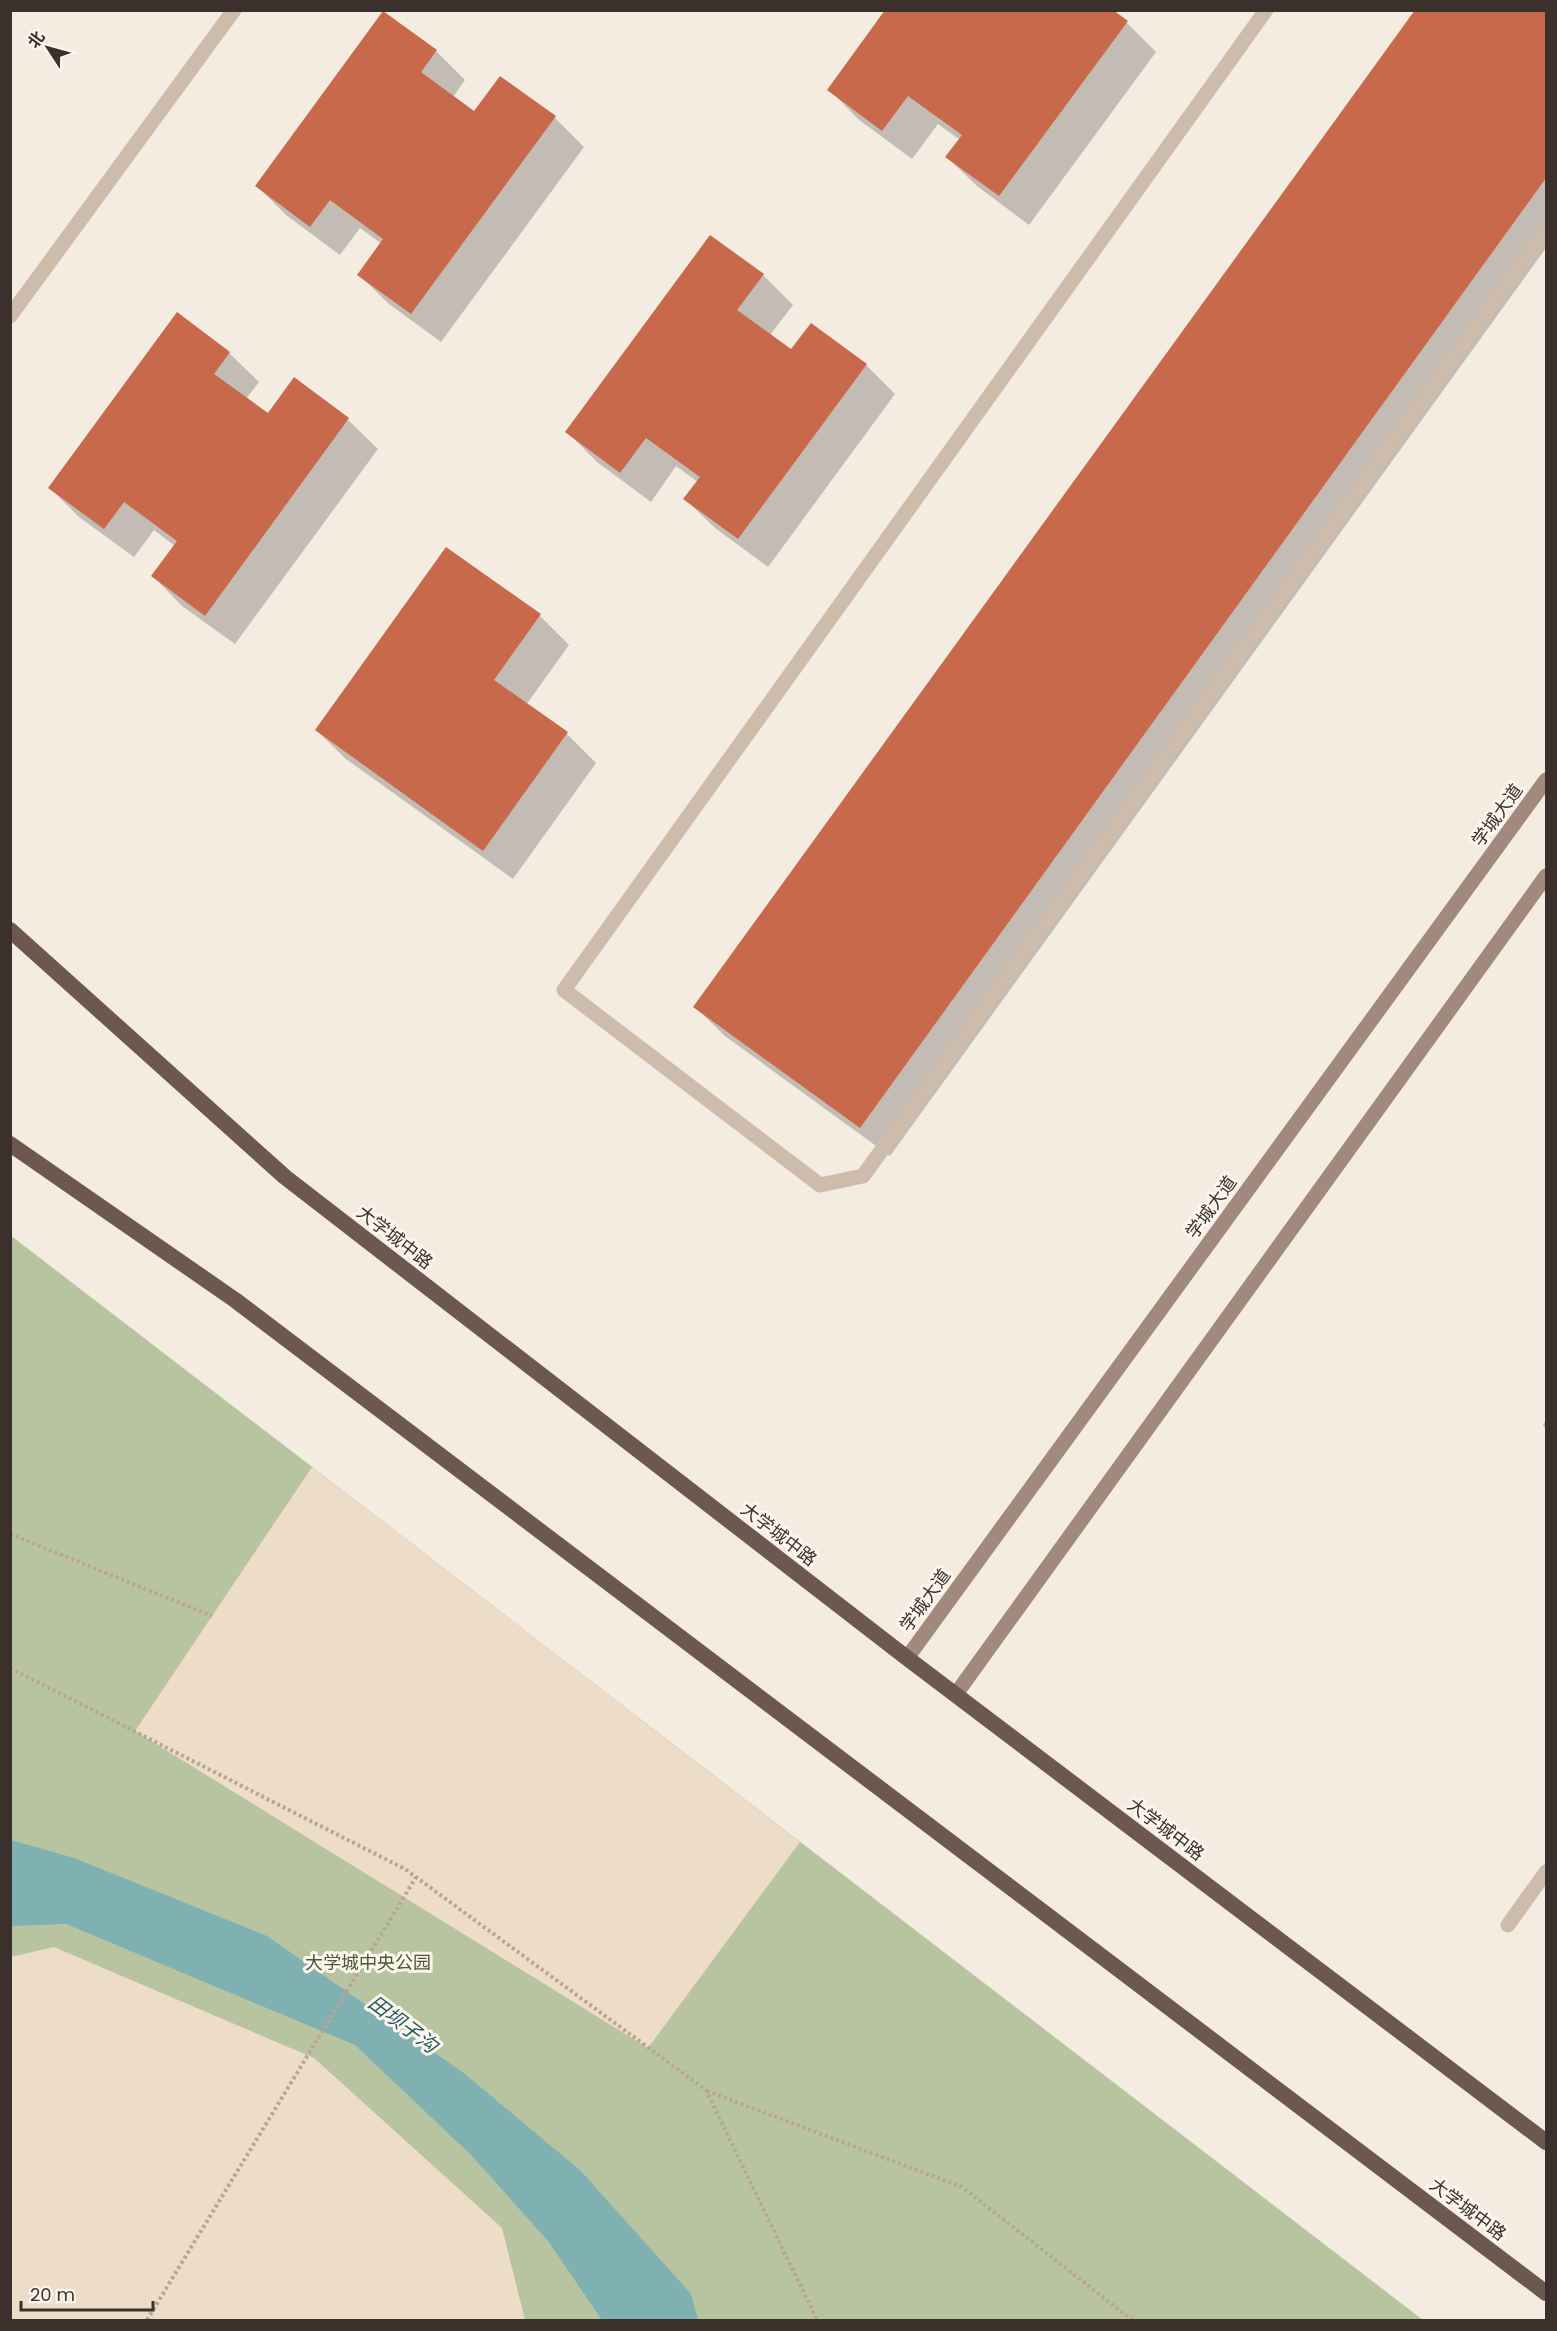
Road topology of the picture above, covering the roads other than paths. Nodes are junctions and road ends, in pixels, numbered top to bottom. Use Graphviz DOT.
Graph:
graph roads {
  1 [pos="234,10"];
  2 [pos="1266,10"];
  3 [pos="1546,229"];
  4 [pos="10,316"];
  5 [pos="1546,780"];
  6 [pos="1546,876"];
  7 [pos="10,930"];
  8 [pos="10,1144"];
  9 [pos="907,1658"];
  10 [pos="956,1694"];
  11 [pos="1546,1872"];
  12 [pos="1508,1925"];
  13 [pos="1546,2142"];
  14 [pos="1546,2293"];
  1 -- 4 [label="street"];
  2 -- 3 [label="street"];
  5 -- 9 [label="main road, 学城大道"];
  6 -- 10 [label="main road"];
  7 -- 9 [label="highway, 大学城中路"];
  8 -- 14 [label="highway, 大学城中路"];
  9 -- 10 [label="highway, 大学城中路"];
  10 -- 13 [label="highway, 大学城中路"];
  11 -- 12 [label="street"];
}
